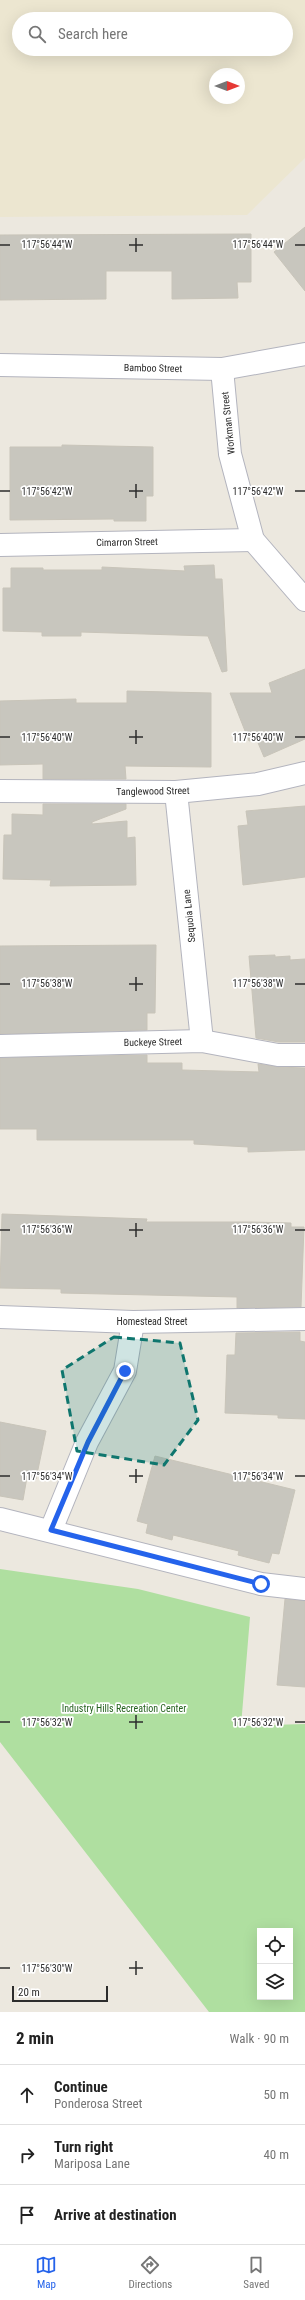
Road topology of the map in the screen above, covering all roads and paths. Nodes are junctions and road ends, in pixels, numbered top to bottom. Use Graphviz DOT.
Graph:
graph roads {
  1 [pos="305,354"];
  2 [pos="0,365"];
  3 [pos="222,369"];
  4 [pos="253,540"];
  5 [pos="0,545"];
  6 [pos="305,600"];
  7 [pos="305,773"];
  8 [pos="0,790"];
  9 [pos="176,792"];
  10 [pos="202,1041"];
  11 [pos="0,1046"];
  12 [pos="305,1055"];
  13 [pos="0,1317"];
  14 [pos="305,1319"];
  15 [pos="133,1322"];
  16 [pos="0,1519"];
  17 [pos="51,1530"];
  18 [pos="305,1589"];
  1 -- 3 [label="street, Bamboo Street"];
  2 -- 3 [label="street, Bamboo Street"];
  3 -- 4 [label="street, Workman Street"];
  4 -- 5 [label="street, Cimarron Street"];
  4 -- 6 [label="street, Workman Street"];
  7 -- 9 [label="street, Tanglewood Street"];
  8 -- 9 [label="street, Tanglewood Street"];
  9 -- 10 [label="street, Sequoia Lane"];
  10 -- 11 [label="street, Buckeye Street"];
  10 -- 12 [label="street, Buckeye Street"];
  13 -- 15 [label="street, Homestead Street"];
  14 -- 15 [label="street, Homestead Street"];
  15 -- 17 [label="street"];
  16 -- 17 [label="street"];
  17 -- 18 [label="street"];
}
